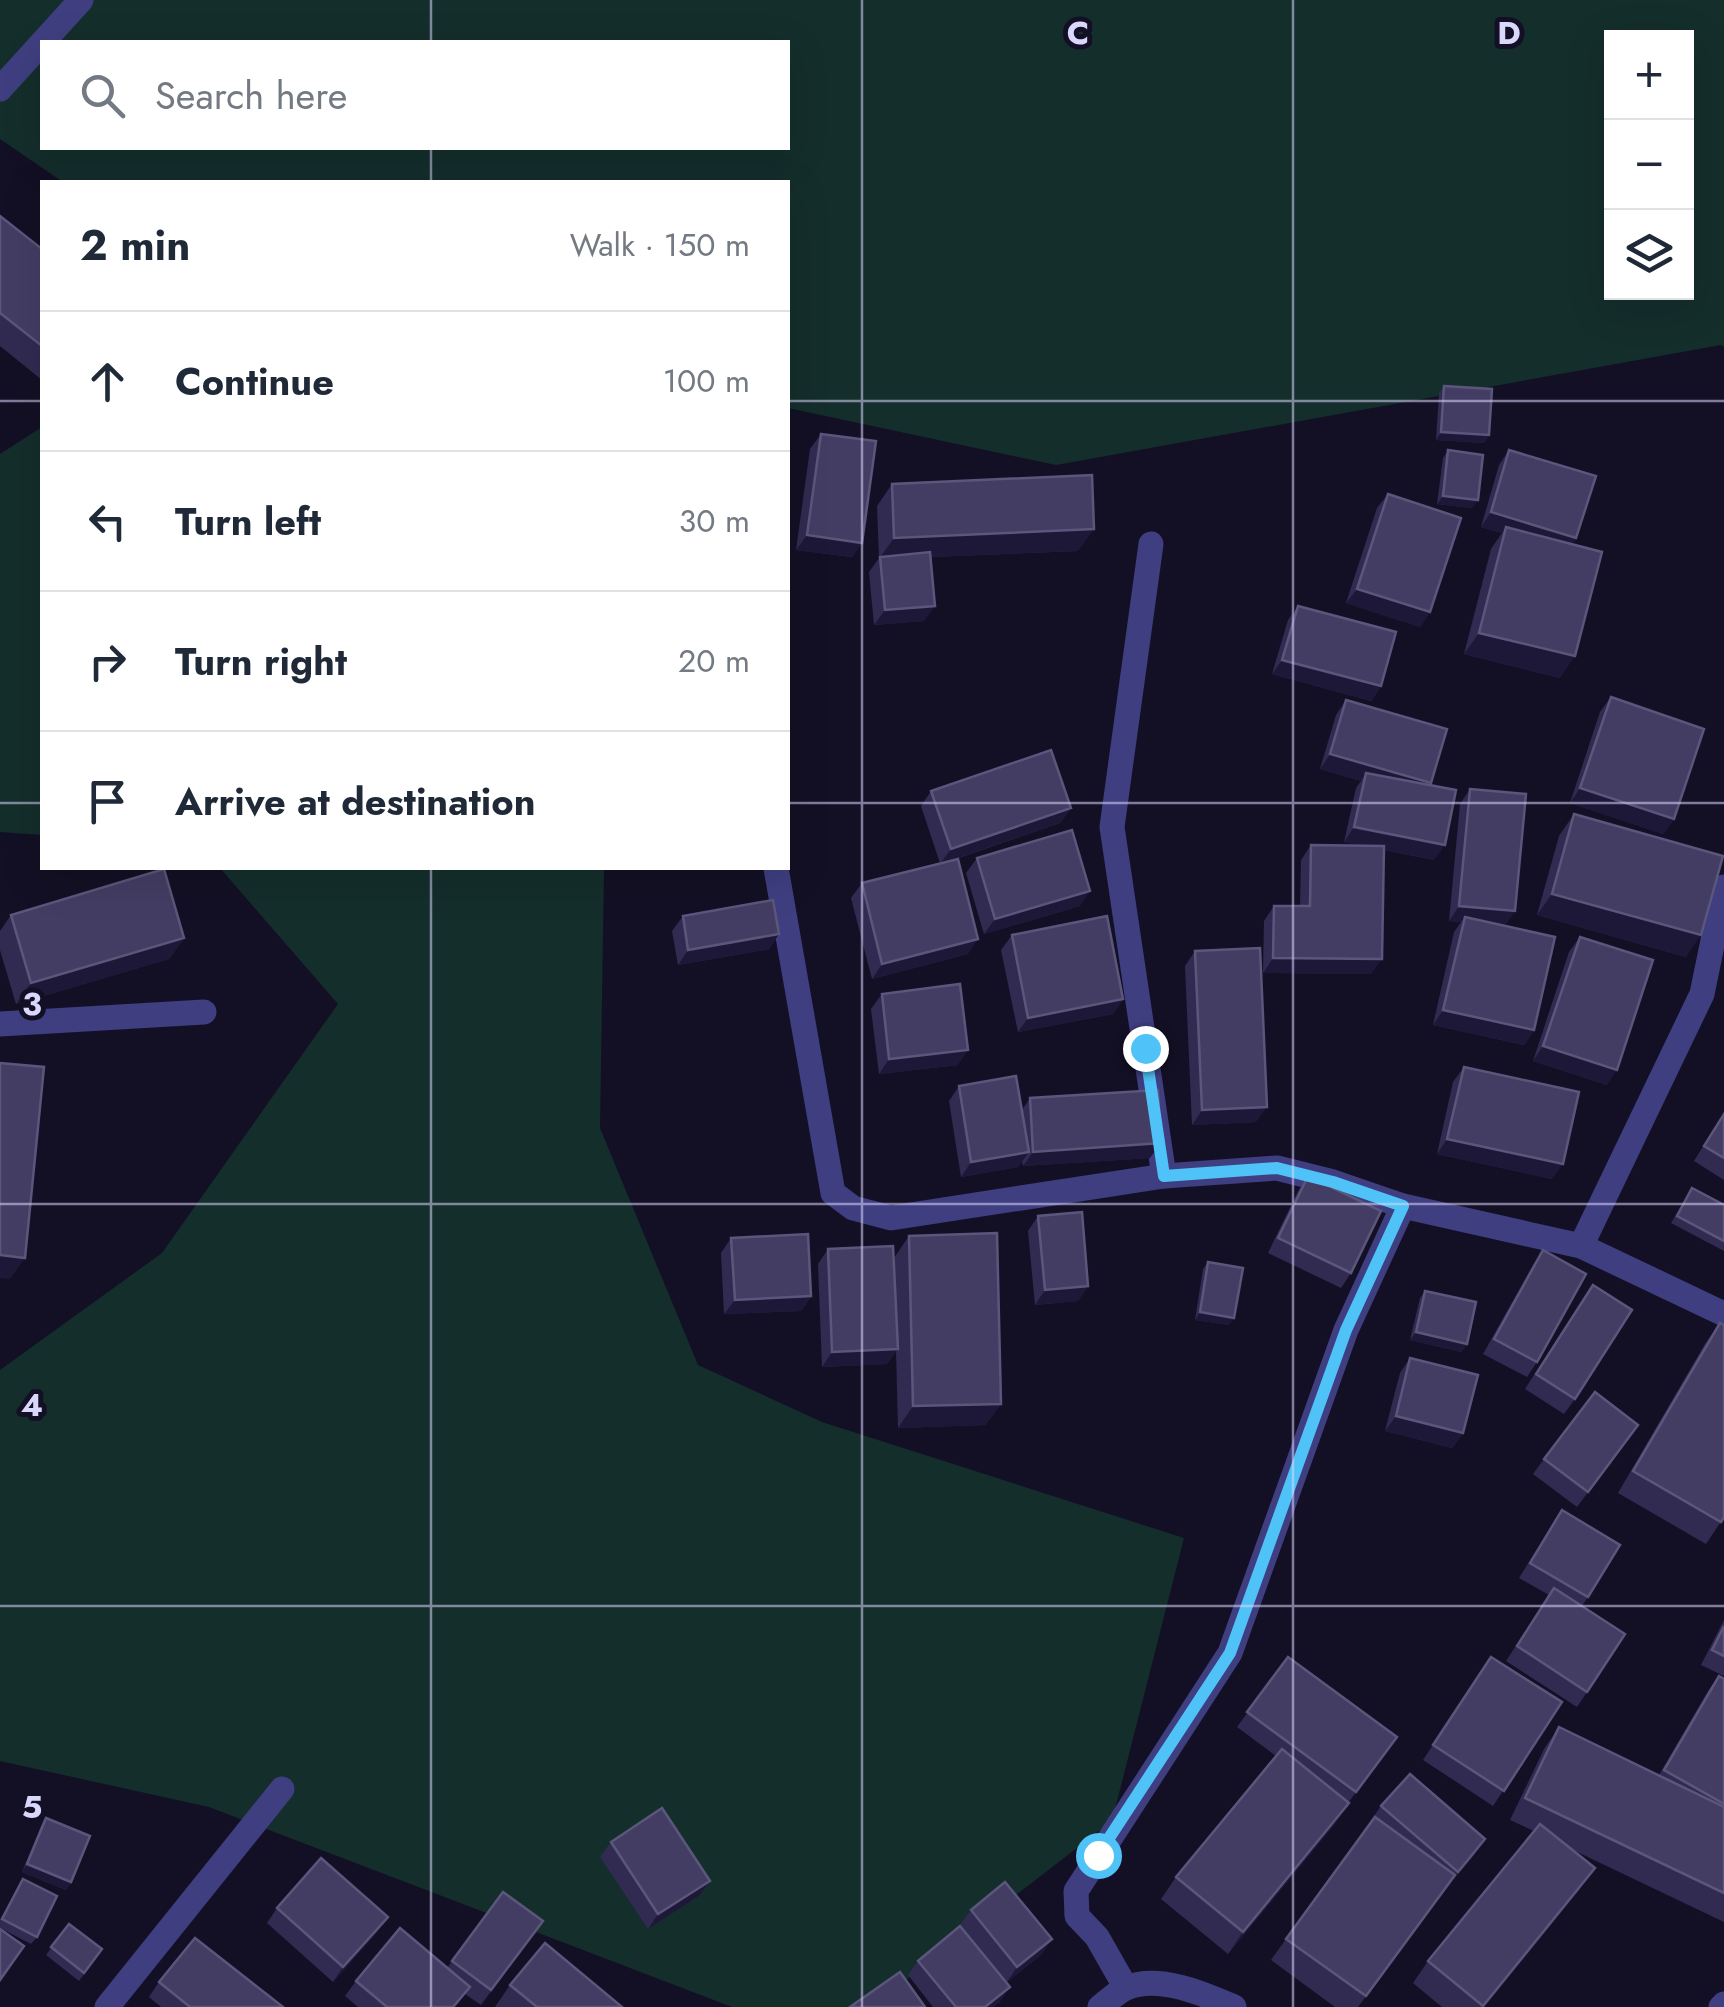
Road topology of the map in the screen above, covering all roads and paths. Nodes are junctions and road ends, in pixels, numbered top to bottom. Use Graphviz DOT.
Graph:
graph roads {
  1 [pos="81,0"];
  2 [pos="45,40"];
  3 [pos="40,45"];
  4 [pos="0,89"];
  5 [pos="1151,544"];
  6 [pos="776,870"];
  7 [pos="1724,887"];
  8 [pos="204,1012"];
  9 [pos="0,1024"];
  10 [pos="1164,1176"];
  11 [pos="1403,1206"];
  12 [pos="1581,1246"];
  13 [pos="1724,1314"];
  14 [pos="282,1790"];
  15 [pos="1126,1988"];
  16 [pos="106,2007"];
  17 [pos="1100,2007"];
  18 [pos="1234,2007"];
  1 -- 2 [label="street"];
  3 -- 4 [label="street"];
  5 -- 10 [label="street"];
  6 -- 10 [label="street"];
  7 -- 12 [label="street"];
  8 -- 9 [label="street"];
  10 -- 11 [label="street"];
  11 -- 12 [label="street"];
  11 -- 15 [label="street"];
  12 -- 13 [label="street"];
  14 -- 16 [label="street"];
  15 -- 17 [label="street"];
  15 -- 18 [label="street"];
}
